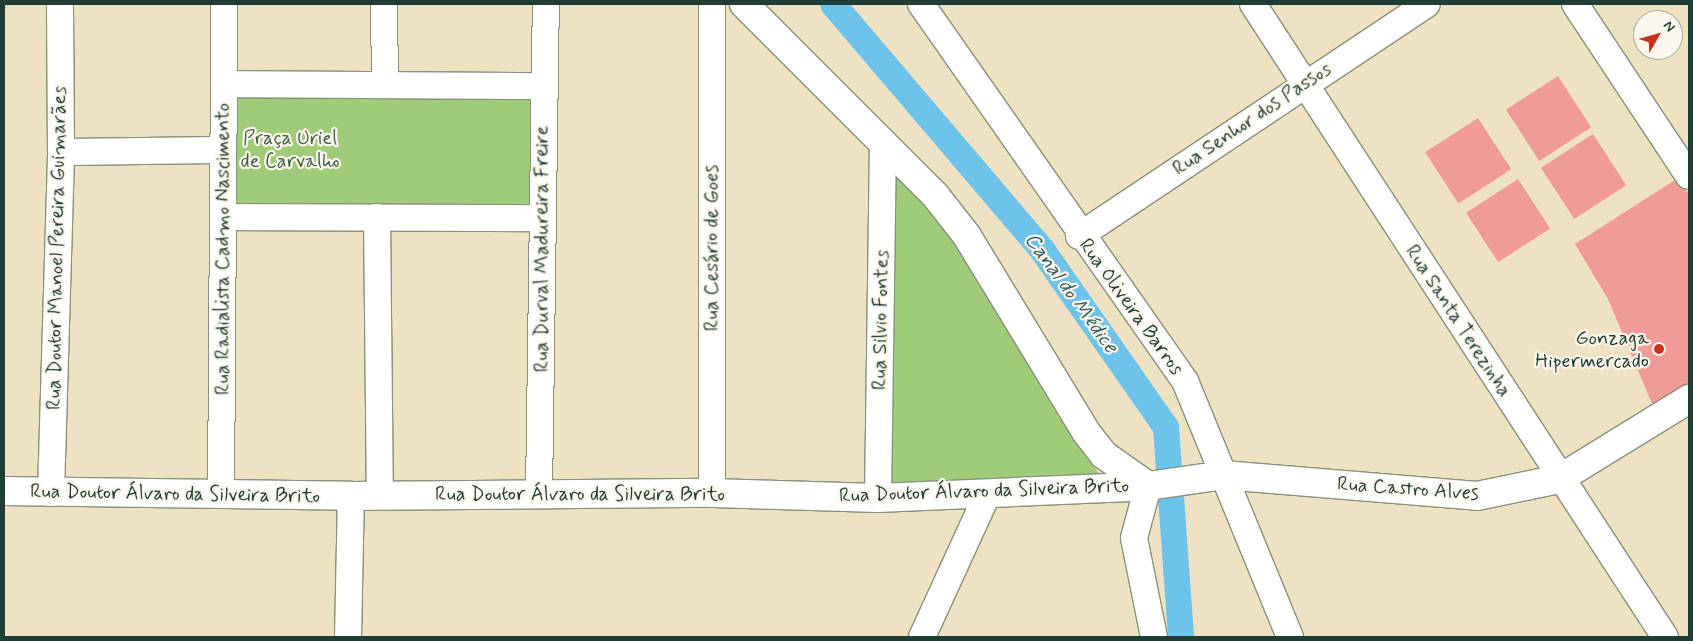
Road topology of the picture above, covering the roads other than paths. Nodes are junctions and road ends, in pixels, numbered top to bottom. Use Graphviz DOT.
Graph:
graph roads {
  1 [pos="60,4"];
  2 [pos="224,4"];
  3 [pos="384,4"];
  4 [pos="546,4"];
  5 [pos="712,4"];
  6 [pos="744,4"];
  7 [pos="921,4"];
  8 [pos="1253,4"];
  9 [pos="1427,4"];
  10 [pos="1576,4"];
  11 [pos="1305,83"];
  12 [pos="224,84"];
  13 [pos="385,85"];
  14 [pos="543,86"];
  15 [pos="883,142"];
  16 [pos="224,150"];
  17 [pos="61,152"];
  18 [pos="1689,176"];
  19 [pos="224,217"];
  20 [pos="377,217"];
  21 [pos="543,218"];
  22 [pos="1079,236"];
  23 [pos="1689,399"];
  24 [pos="1219,475"];
  25 [pos="1559,480"];
  26 [pos="1151,485"];
  27 [pos="4,491"];
  28 [pos="51,493"];
  29 [pos="712,493"];
  30 [pos="221,494"];
  31 [pos="540,494"];
  32 [pos="380,495"];
  33 [pos="986,495"];
  34 [pos="350,496"];
  35 [pos="878,498"];
  36 [pos="348,637"];
  37 [pos="922,637"];
  38 [pos="1154,637"];
  39 [pos="1290,637"];
  40 [pos="1665,637"];
  1 -- 17 [label="street, Rua Doutor Manoel Pereira Guimarães"];
  2 -- 12 [label="street, Rua Radialista Cadmo Nascimento"];
  3 -- 13 [label="street"];
  4 -- 14 [label="street, Rua Durval Madureira Freire"];
  5 -- 29 [label="street, Rua Cesário de Goes"];
  6 -- 15 [label="street"];
  7 -- 22 [label="street, Rua Oliveira Barros"];
  8 -- 11 [label="street, Rua Santa Terezinha"];
  9 -- 11 [label="street, Rua Senhor dos Passos"];
  10 -- 18 [label="street"];
  11 -- 22 [label="street, Rua Senhor dos Passos"];
  11 -- 25 [label="street, Rua Santa Terezinha"];
  12 -- 13 [label="street"];
  12 -- 16 [label="street, Rua Radialista Cadmo Nascimento"];
  13 -- 14 [label="street"];
  14 -- 21 [label="street, Rua Durval Madureira Freire"];
  15 -- 26 [label="street"];
  15 -- 35 [label="street, Rua Silvio Fontes"];
  16 -- 17 [label="street"];
  16 -- 19 [label="street, Rua Radialista Cadmo Nascimento"];
  17 -- 28 [label="street, Rua Doutor Manoel Pereira Guimarães"];
  19 -- 20 [label="street"];
  19 -- 30 [label="street, Rua Radialista Cadmo Nascimento"];
  20 -- 21 [label="street"];
  20 -- 32 [label="street"];
  21 -- 31 [label="street, Rua Durval Madureira Freire"];
  22 -- 24 [label="street, Rua Oliveira Barros"];
  23 -- 25 [label="street, Rua Castro Alves"];
  24 -- 25 [label="street, Rua Castro Alves"];
  24 -- 26 [label="street, Rua Castro Alves"];
  24 -- 39 [label="street, Rua Oliveira Barros"];
  25 -- 40 [label="street, Rua Santa Terezinha"];
  26 -- 33 [label="street, Rua Doutor Álvaro da Silveira Brito"];
  26 -- 38 [label="street"];
  27 -- 28 [label="street, Rua Doutor Álvaro da Silveira Brito"];
  28 -- 30 [label="street, Rua Doutor Álvaro da Silveira Brito"];
  29 -- 31 [label="street, Rua Doutor Álvaro da Silveira Brito"];
  29 -- 35 [label="street, Rua Doutor Álvaro da Silveira Brito"];
  30 -- 34 [label="street, Rua Doutor Álvaro da Silveira Brito"];
  31 -- 32 [label="street, Rua Doutor Álvaro da Silveira Brito"];
  32 -- 34 [label="street, Rua Doutor Álvaro da Silveira Brito"];
  33 -- 35 [label="street, Rua Doutor Álvaro da Silveira Brito"];
  33 -- 37 [label="street"];
  34 -- 36 [label="street"];
}
